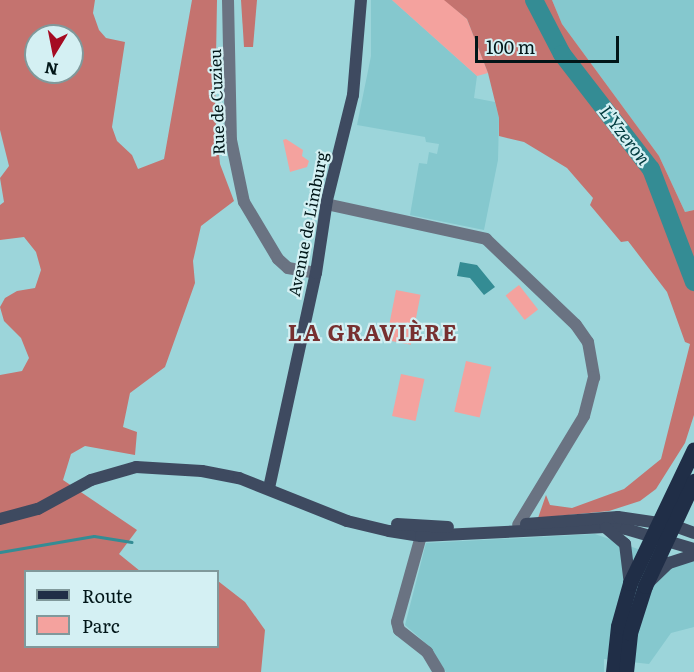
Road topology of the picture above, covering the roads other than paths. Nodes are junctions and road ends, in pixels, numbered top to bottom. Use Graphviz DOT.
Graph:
graph roads {
  1 [pos="228,0"];
  2 [pos="361,0"];
  3 [pos="326,204"];
  4 [pos="315,273"];
  5 [pos="694,449"];
  6 [pos="694,481"];
  7 [pos="269,488"];
  8 [pos="325,509"];
  9 [pos="0,519"];
  10 [pos="518,525"];
  11 [pos="460,527"];
  12 [pos="605,527"];
  13 [pos="661,531"];
  14 [pos="480,533"];
  15 [pos="694,533"];
  16 [pos="422,536"];
  17 [pos="694,549"];
  18 [pos="694,555"];
  19 [pos="638,584"];
  20 [pos="439,672"];
  21 [pos="613,672"];
  22 [pos="626,672"];
  1 -- 4 [label="street, Rue de Cuzieu"];
  2 -- 3 [label="street, Avenue de Limburg"];
  3 -- 4 [label="street, Avenue de Limburg"];
  3 -- 10 [label="street"];
  4 -- 7 [label="street, Avenue de Limburg"];
  5 -- 13 [label="main road"];
  6 -- 13 [label="main road"];
  7 -- 8 [label="street"];
  7 -- 9 [label="street"];
  8 -- 11 [label="street"];
  8 -- 16 [label="street"];
  10 -- 11 [label="street"];
  10 -- 13 [label="street"];
  10 -- 14 [label="street"];
  11 -- 16 [label="street"];
  12 -- 13 [label="street"];
  12 -- 14 [label="street"];
  12 -- 19 [label="street"];
  13 -- 15 [label="street"];
  13 -- 17 [label="street"];
  13 -- 19 [label="main road"];
  14 -- 16 [label="street"];
  16 -- 20 [label="street"];
  18 -- 19 [label="street"];
  19 -- 21 [label="main road"];
  19 -- 22 [label="main road"];
}
